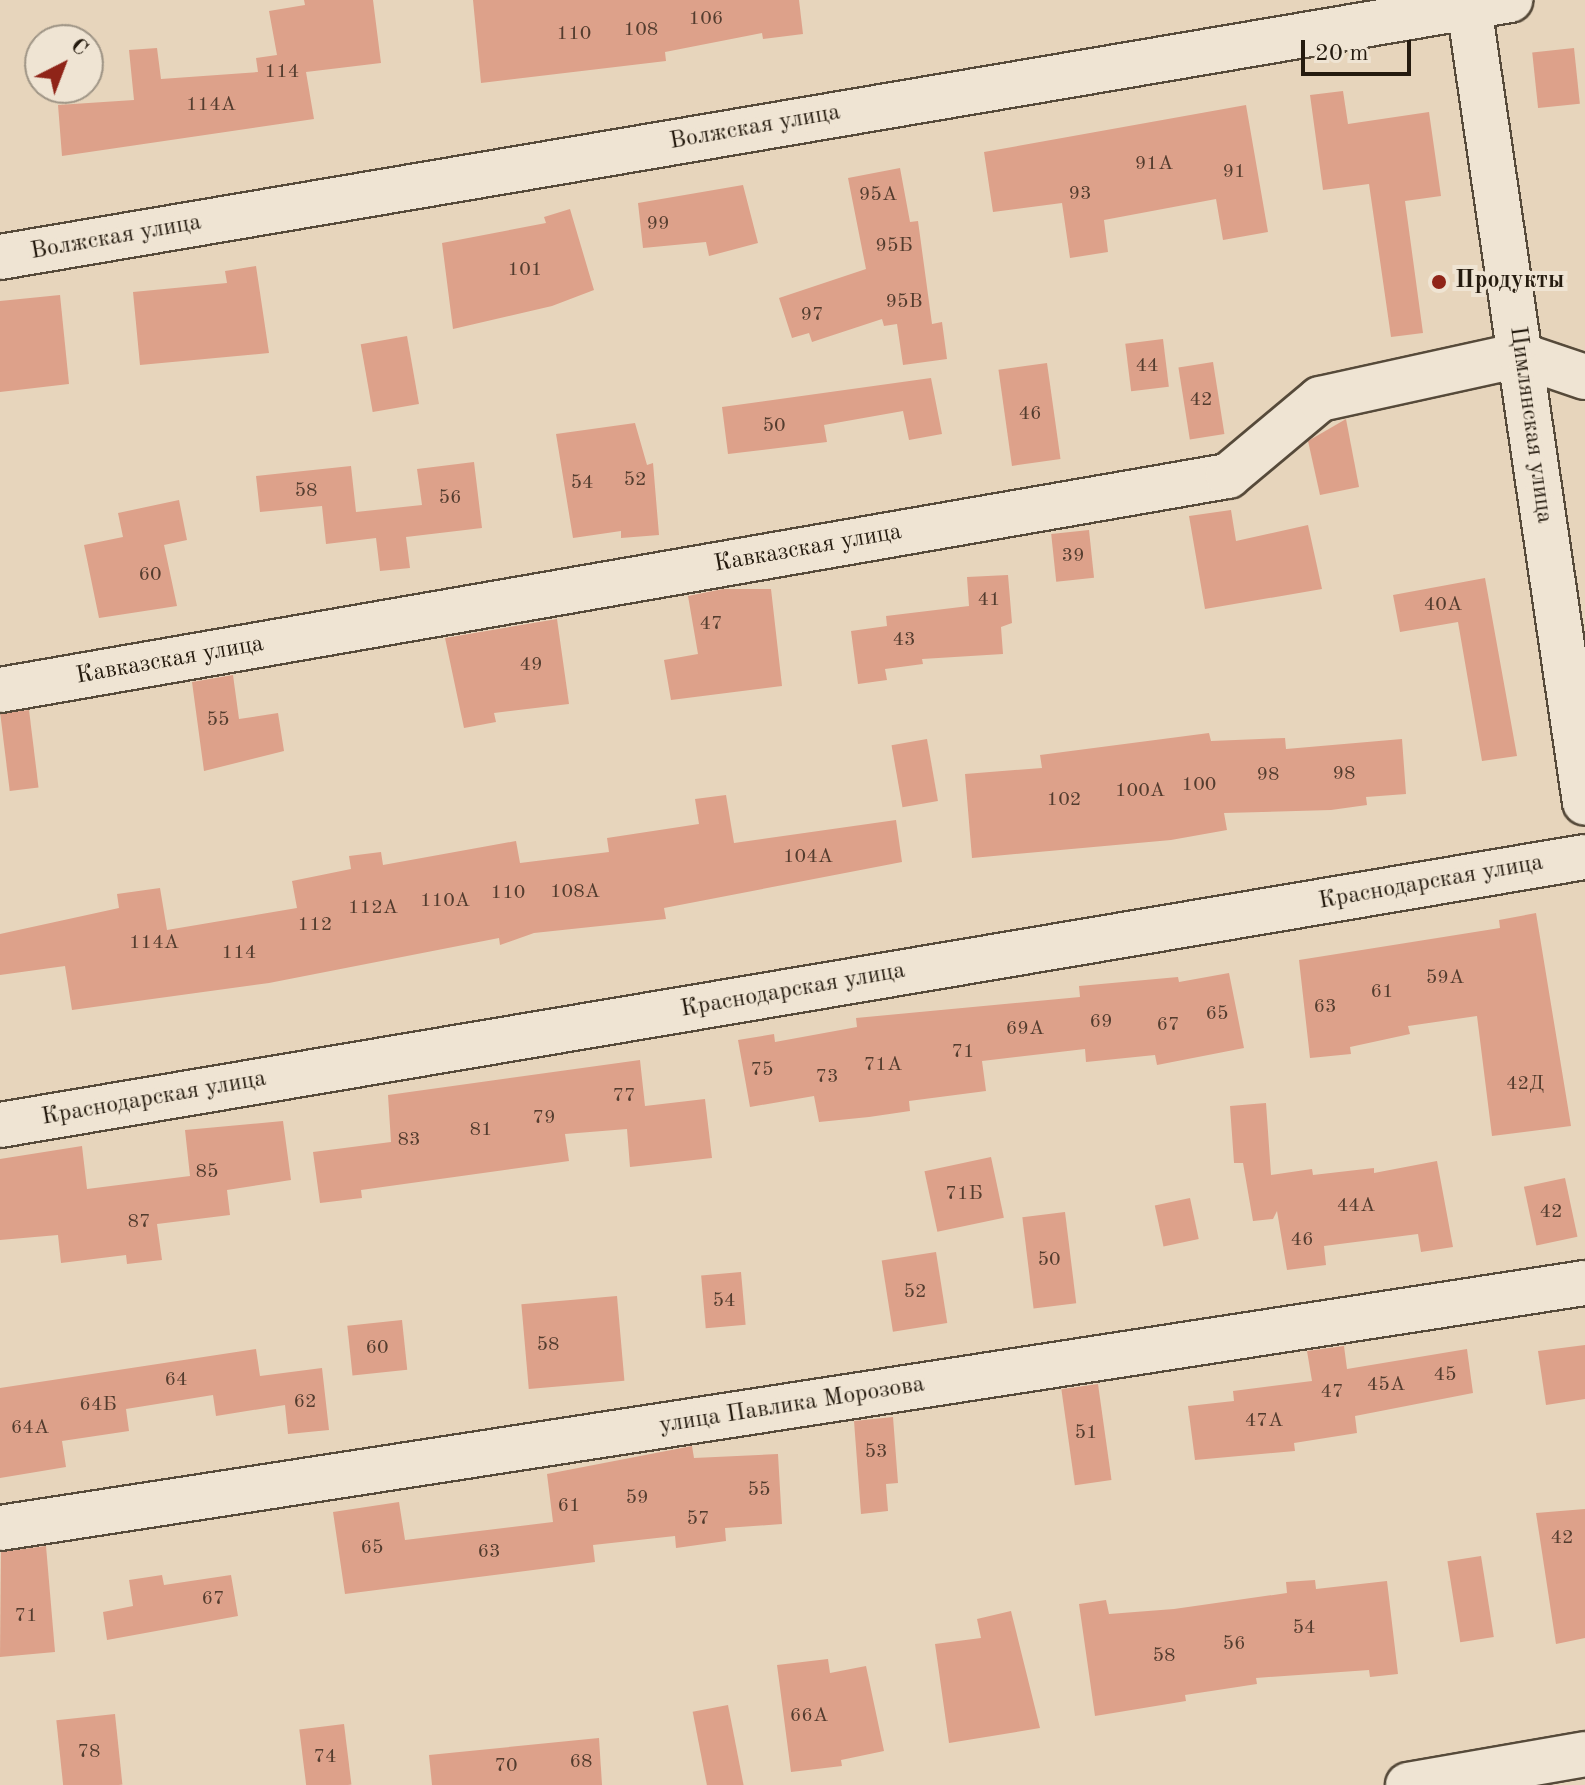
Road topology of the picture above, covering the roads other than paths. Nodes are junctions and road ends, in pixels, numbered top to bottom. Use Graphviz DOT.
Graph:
graph roads {
  1 [pos="1482,2"];
  2 [pos="0,257"];
  3 [pos="1520,355"];
  4 [pos="1585,377"];
  5 [pos="0,690"];
  6 [pos="1585,803"];
  7 [pos="1585,857"];
  8 [pos="0,1125"];
  9 [pos="1585,1283"];
  10 [pos="0,1528"];
  11 [pos="1585,1754"];
  12 [pos="1408,1785"];
  1 -- 2 [label="street, Волжская улица"];
  1 -- 3 [label="street, Цимлянская улица"];
  3 -- 4 [label="street"];
  3 -- 5 [label="street, Кавказская улица"];
  3 -- 6 [label="street, Цимлянская улица"];
  7 -- 8 [label="street, Краснодарская улица"];
  9 -- 10 [label="street, улица Павлика Морозова"];
  11 -- 12 [label="street"];
}
